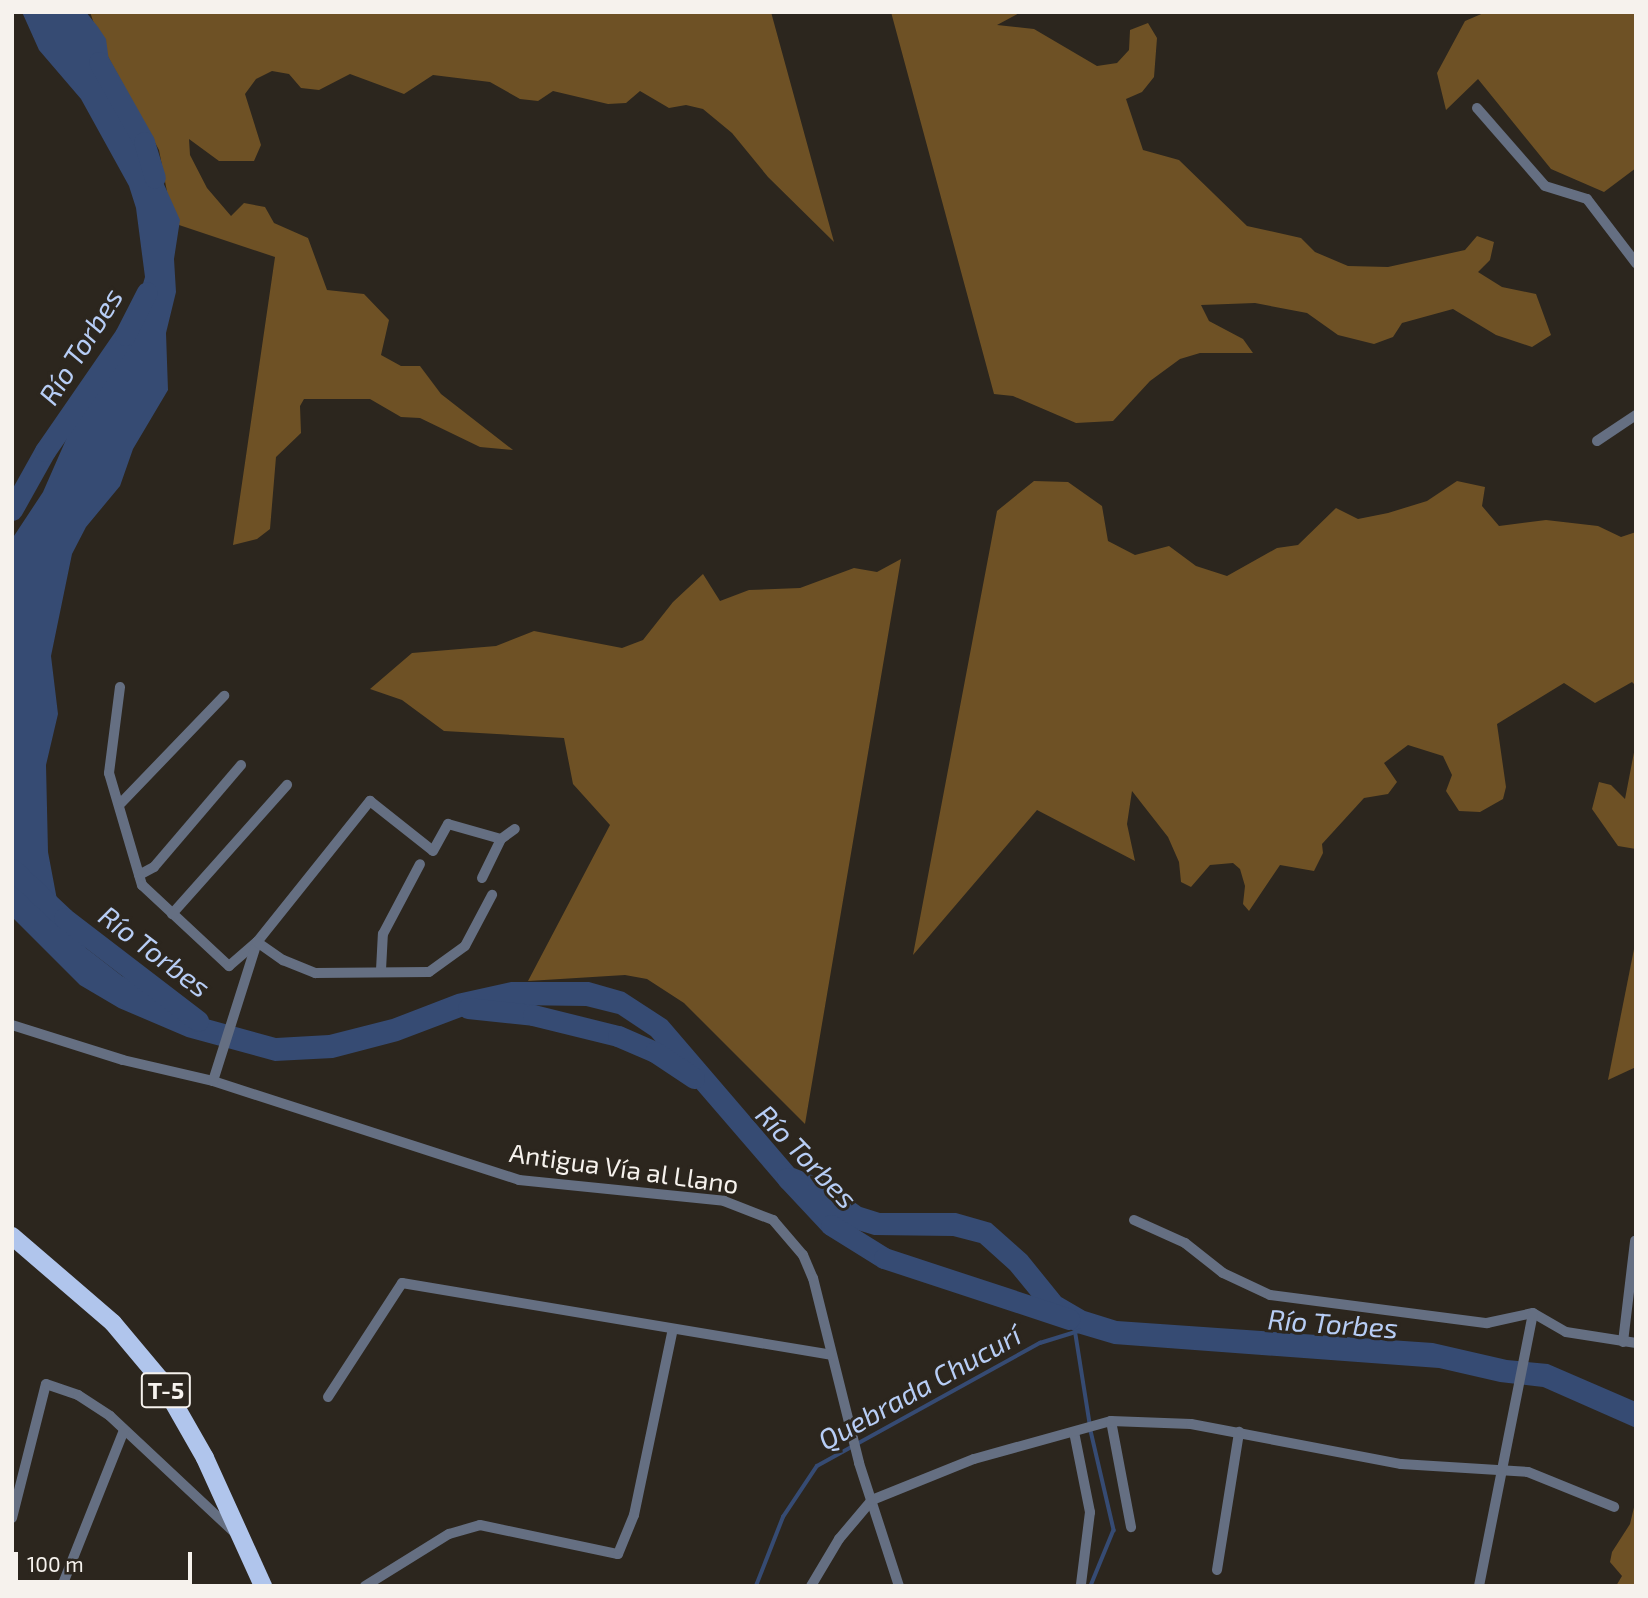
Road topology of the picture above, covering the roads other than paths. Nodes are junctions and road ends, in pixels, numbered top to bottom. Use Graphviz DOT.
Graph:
graph roads {
  1 [pos="1478,108"];
  2 [pos="1636,263"];
  3 [pos="1636,415"];
  4 [pos="1597,441"];
  5 [pos="120,687"];
  6 [pos="224,696"];
  7 [pos="241,765"];
  8 [pos="287,785"];
  9 [pos="121,803"];
  10 [pos="515,829"];
  11 [pos="501,839"];
  12 [pos="420,864"];
  13 [pos="139,875"];
  14 [pos="482,878"];
  15 [pos="492,895"];
  16 [pos="172,914"];
  17 [pos="257,942"];
  18 [pos="381,970"];
  19 [pos="12,1025"];
  20 [pos="213,1081"];
  21 [pos="1134,1220"];
  22 [pos="12,1237"];
  23 [pos="1635,1241"];
  24 [pos="1533,1314"];
  25 [pos="673,1329"];
  26 [pos="1623,1342"];
  27 [pos="1636,1343"];
  28 [pos="831,1355"];
  29 [pos="328,1397"];
  30 [pos="1111,1421"];
  31 [pos="124,1430"];
  32 [pos="1074,1432"];
  33 [pos="1239,1432"];
  34 [pos="1501,1468"];
  35 [pos="872,1500"];
  36 [pos="1614,1507"];
  37 [pos="12,1518"];
  38 [pos="1131,1527"];
  39 [pos="242,1540"];
  40 [pos="1217,1570"];
  41 [pos="1081,1584"];
  42 [pos="62,1586"];
  43 [pos="263,1586"];
  44 [pos="365,1586"];
  45 [pos="811,1586"];
  46 [pos="899,1586"];
  47 [pos="1479,1586"];
  1 -- 2 [label="street"];
  3 -- 4 [label="street"];
  5 -- 9 [label="street"];
  6 -- 9 [label="street"];
  7 -- 13 [label="street"];
  8 -- 16 [label="street"];
  9 -- 13 [label="street"];
  10 -- 11 [label="street"];
  11 -- 14 [label="street"];
  11 -- 17 [label="street"];
  12 -- 18 [label="street"];
  13 -- 16 [label="street"];
  15 -- 18 [label="street"];
  16 -- 17 [label="street"];
  17 -- 18 [label="street"];
  17 -- 20 [label="street"];
  19 -- 20 [label="street, Antigua Vía al Llano"];
  20 -- 28 [label="street, Antigua Vía al Llano"];
  21 -- 24 [label="street"];
  22 -- 39 [label="highway, T-5"];
  23 -- 26 [label="street"];
  24 -- 26 [label="street"];
  24 -- 34 [label="street"];
  25 -- 28 [label="street"];
  25 -- 29 [label="street"];
  25 -- 44 [label="street"];
  26 -- 27 [label="street"];
  28 -- 35 [label="street, Antigua Vía al Llano"];
  30 -- 32 [label="street"];
  30 -- 33 [label="street"];
  30 -- 38 [label="street"];
  31 -- 37 [label="street"];
  31 -- 39 [label="street"];
  31 -- 42 [label="street"];
  32 -- 35 [label="street"];
  32 -- 41 [label="street"];
  33 -- 34 [label="street"];
  33 -- 40 [label="street"];
  34 -- 36 [label="street"];
  34 -- 47 [label="street"];
  35 -- 45 [label="street"];
  35 -- 46 [label="street, Antigua Vía al Llano"];
  39 -- 43 [label="highway, T-5"];
}
